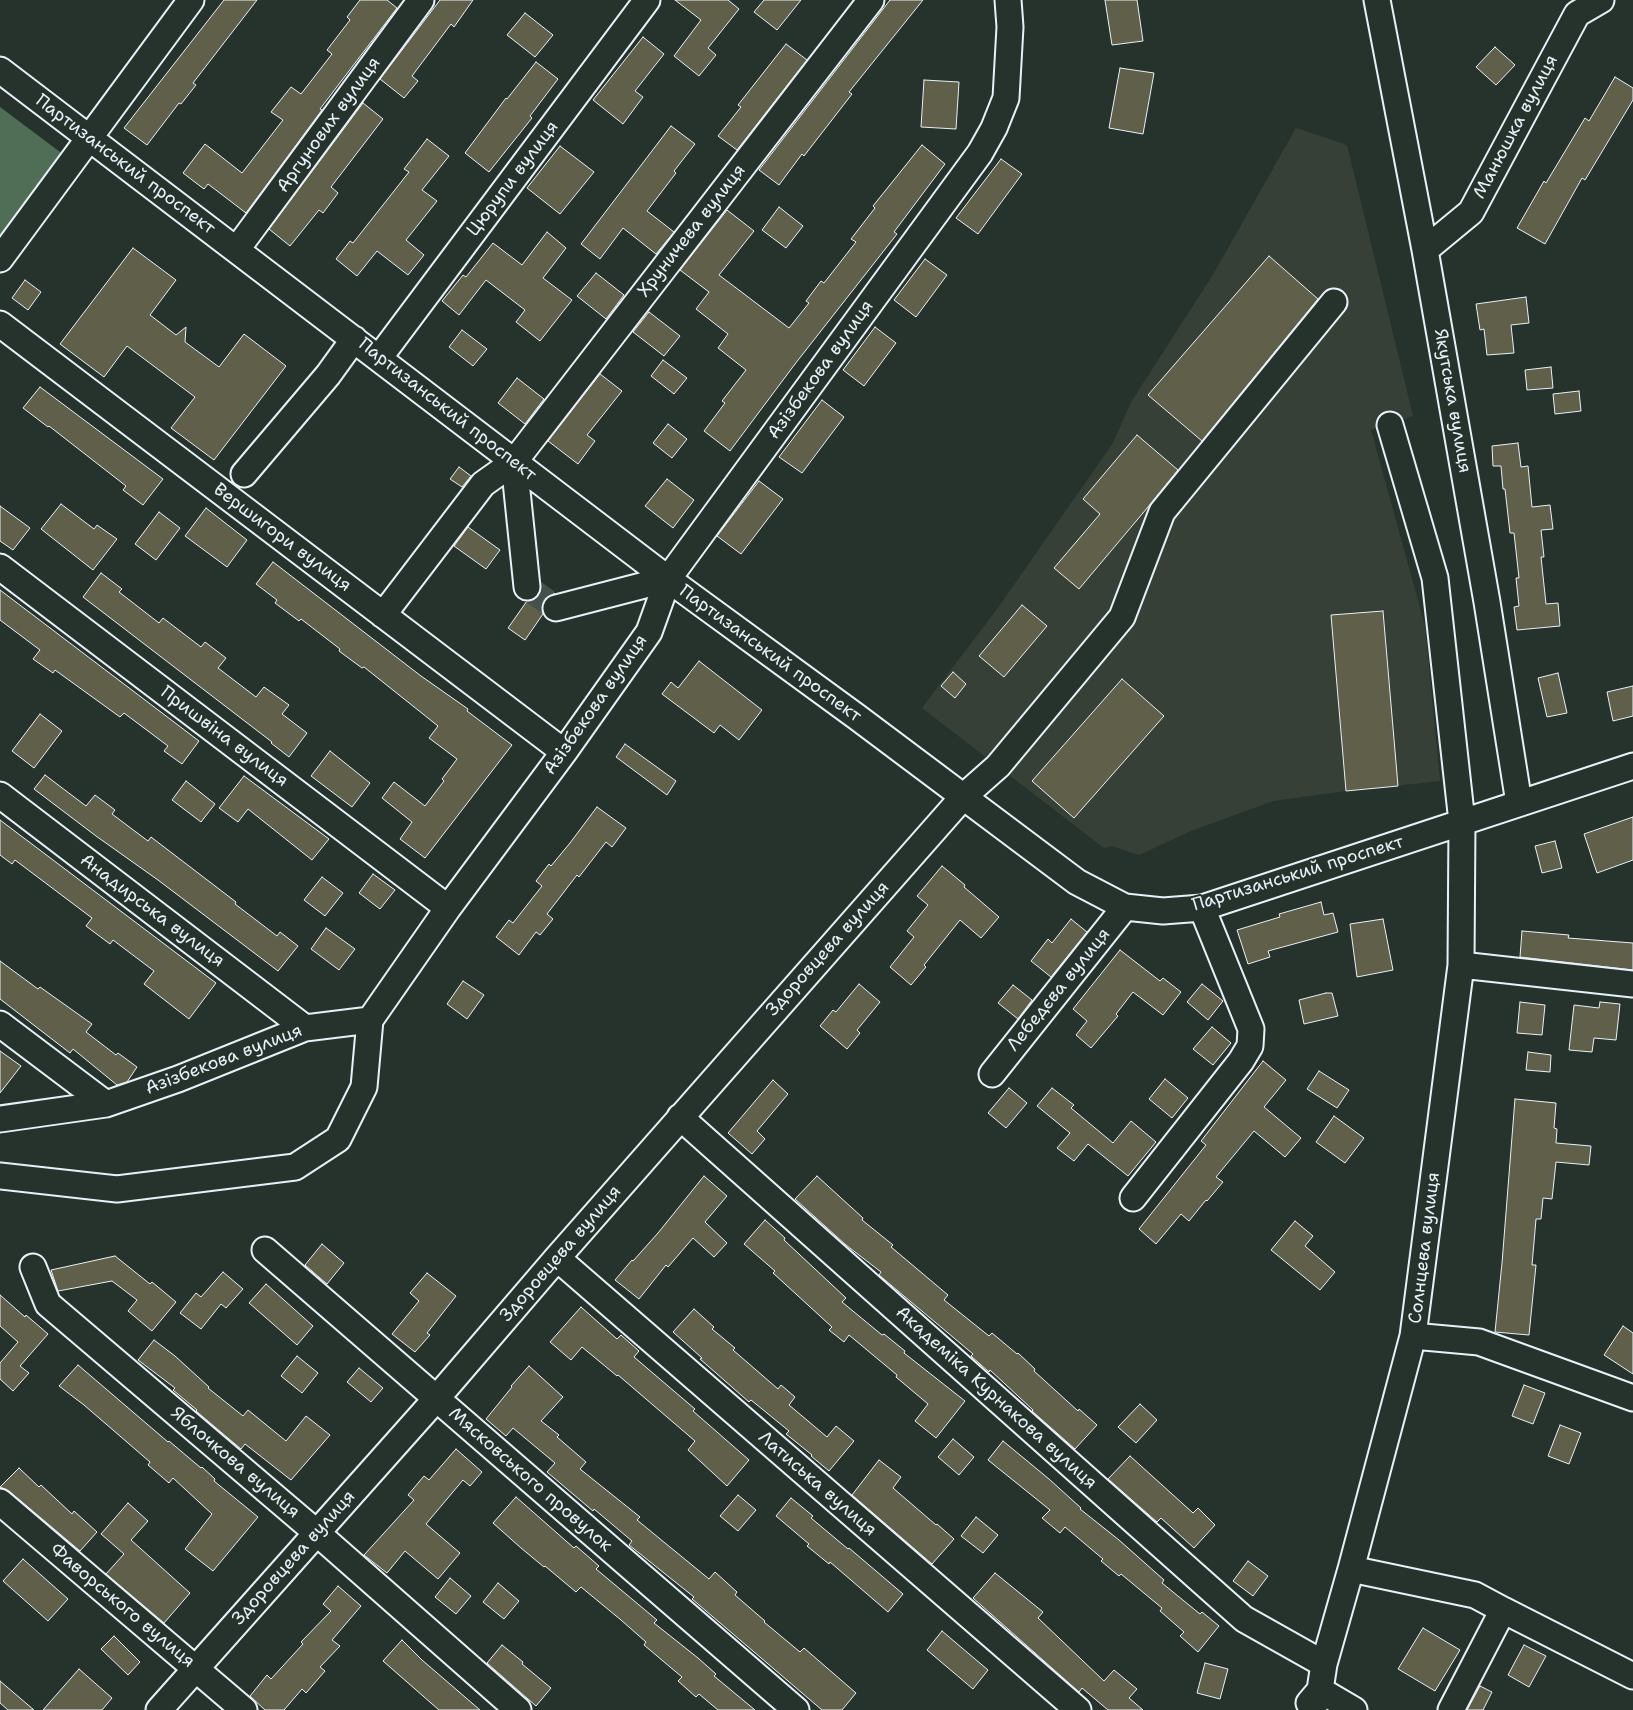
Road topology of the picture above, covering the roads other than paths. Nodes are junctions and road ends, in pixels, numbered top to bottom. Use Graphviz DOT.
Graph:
graph roads {
  1 [pos="192,0"];
  2 [pos="421,0"];
  3 [pos="647,0"];
  4 [pos="870,0"];
  5 [pos="1008,0"];
  6 [pos="1378,0"];
  7 [pos="1601,0"];
  8 [pos="1570,7"];
  9 [pos="0,70"];
  10 [pos="90,137"];
  11 [pos="237,250"];
  12 [pos="1425,250"];
  13 [pos="0,260"];
  14 [pos="1334,302"];
  15 [pos="0,324"];
  16 [pos="354,339"];
  17 [pos="379,358"];
  18 [pos="1390,425"];
  19 [pos="514,462"];
  20 [pos="244,474"];
  21 [pos="0,567"];
  22 [pos="668,579"];
  23 [pos="527,587"];
  24 [pos="556,608"];
  25 [pos="383,615"];
  26 [pos="564,752"];
  27 [pos="1633,766"];
  28 [pos="0,795"];
  29 [pos="963,797"];
  30 [pos="1519,803"];
  31 [pos="1462,822"];
  32 [pos="1125,907"];
  33 [pos="448,908"];
  34 [pos="1202,908"];
  35 [pos="1461,965"];
  36 [pos="1633,984"];
  37 [pos="370,1020"];
  38 [pos="0,1024"];
  39 [pos="305,1028"];
  40 [pos="992,1074"];
  41 [pos="106,1104"];
  42 [pos="680,1117"];
  43 [pos="0,1119"];
  44 [pos="0,1176"];
  45 [pos="1134,1198"];
  46 [pos="265,1250"];
  47 [pos="557,1258"];
  48 [pos="33,1267"];
  49 [pos="1413,1336"];
  50 [pos="1633,1398"];
  51 [pos="436,1399"];
  52 [pos="0,1502"];
  53 [pos="317,1533"];
  54 [pos="1351,1569"];
  55 [pos="1503,1610"];
  56 [pos="1324,1664"];
  57 [pos="196,1668"];
  58 [pos="1633,1676"];
  59 [pos="1317,1700"];
  60 [pos="159,1710"];
  61 [pos="244,1710"];
  62 [pos="518,1710"];
  63 [pos="796,1710"];
  64 [pos="1078,1710"];
  65 [pos="1302,1710"];
  66 [pos="1354,1710"];
  67 [pos="1451,1710"];
  1 -- 10 [label="street"];
  2 -- 11 [label="street, Аргунових вулиця"];
  3 -- 17 [label="street, Цюрупи вулиця"];
  4 -- 19 [label="street, Хруничева вулиця"];
  5 -- 22 [label="street, Азізбекова вулиця"];
  6 -- 12 [label="street, Якутська вулиця"];
  7 -- 8 [label="street, Манюшка вулиця"];
  8 -- 12 [label="street, Манюшка вулиця"];
  9 -- 10 [label="street, Партизанський проспект"];
  10 -- 11 [label="street, Партизанський проспект"];
  10 -- 13 [label="street"];
  11 -- 16 [label="street, Партизанський проспект"];
  12 -- 30 [label="street, Якутська вулиця"];
  14 -- 29 [label="street, Здоровцева вулиця"];
  15 -- 25 [label="street, Вершигори вулиця"];
  16 -- 17 [label="street, Партизанський проспект"];
  16 -- 20 [label="street"];
  17 -- 19 [label="street, Партизанський проспект"];
  18 -- 31 [label="street, Солнцева вулиця"];
  19 -- 22 [label="street, Партизанський проспект"];
  19 -- 23 [label="street"];
  19 -- 25 [label="street, Хруничева вулиця"];
  21 -- 33 [label="street, Пришвіна вулиця"];
  22 -- 24 [label="street"];
  22 -- 26 [label="street, Азізбекова вулиця"];
  22 -- 29 [label="street, Партизанський проспект"];
  25 -- 26 [label="street, Вершигори вулиця"];
  26 -- 33 [label="street, Азізбекова вулиця"];
  27 -- 30 [label="street, Партизанський проспект"];
  28 -- 39 [label="street, Анадирська вулиця"];
  29 -- 32 [label="street, Партизанський проспект"];
  29 -- 42 [label="street, Здоровцева вулиця"];
  30 -- 31 [label="street, Партизанський проспект"];
  31 -- 34 [label="street, Партизанський проспект"];
  31 -- 35 [label="street, Солнцева вулиця"];
  32 -- 34 [label="street, Партизанський проспект"];
  32 -- 40 [label="street, Лебедєва вулиця"];
  33 -- 37 [label="street, Азізбекова вулиця"];
  34 -- 45 [label="street"];
  35 -- 36 [label="street"];
  35 -- 49 [label="street, Солнцева вулиця"];
  37 -- 39 [label="street, Азізбекова вулиця"];
  37 -- 44 [label="street"];
  38 -- 41 [label="street"];
  39 -- 41 [label="street, Азізбекова вулиця"];
  41 -- 43 [label="street, Азізбекова вулиця"];
  42 -- 47 [label="street, Здоровцева вулиця"];
  42 -- 56 [label="street, Академіка Курнакова вулиця"];
  46 -- 51 [label="street, Мясковського провулок"];
  47 -- 51 [label="street, Здоровцева вулиця"];
  47 -- 64 [label="street, Латиська вулиця"];
  48 -- 53 [label="street, Яблочкова вулиця"];
  49 -- 50 [label="street"];
  49 -- 54 [label="street, Солнцева вулиця"];
  51 -- 53 [label="street, Здоровцева вулиця"];
  51 -- 63 [label="street, Мясковського провулок"];
  52 -- 57 [label="street, Фаворського вулиця"];
  53 -- 57 [label="street, Здоровцева вулиця"];
  53 -- 62 [label="street, Яблочкова вулиця"];
  54 -- 55 [label="street"];
  54 -- 56 [label="street, Солнцева вулиця"];
  55 -- 58 [label="street"];
  55 -- 67 [label="street"];
  56 -- 59 [label="street, Солнцева вулиця"];
  57 -- 60 [label="street, Здоровцева вулиця"];
  57 -- 61 [label="street, Фаворського вулиця"];
  59 -- 65 [label="street"];
  59 -- 66 [label="street"];
}
